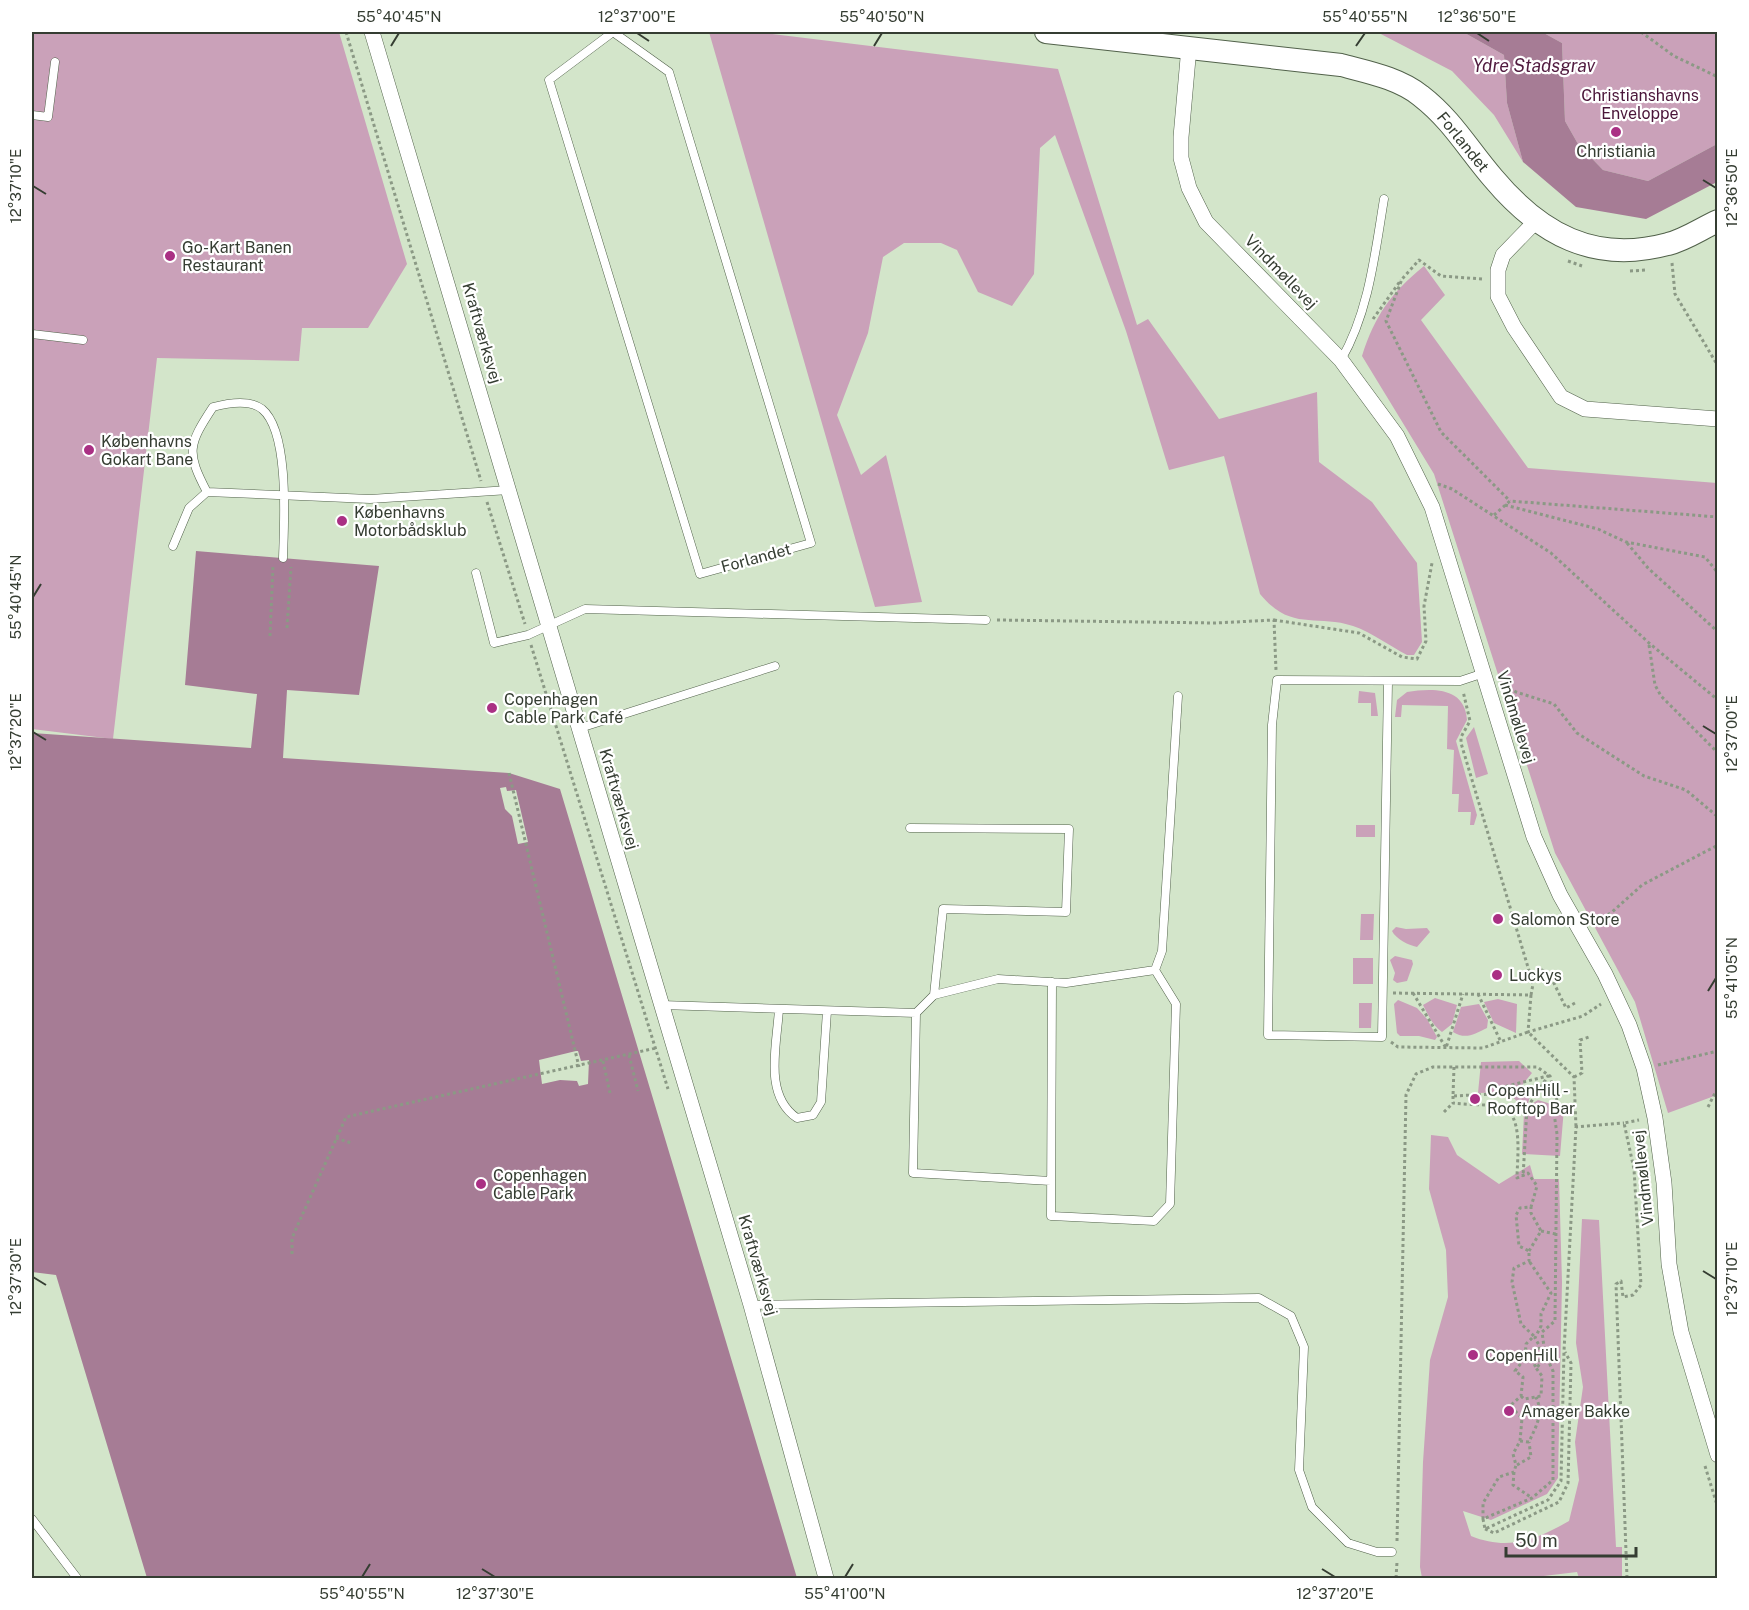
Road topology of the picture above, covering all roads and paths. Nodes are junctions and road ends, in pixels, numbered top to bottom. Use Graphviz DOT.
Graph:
graph roads {
  1 [pos="346,32"];
  2 [pos="372,32"];
  3 [pos="613,32"];
  4 [pos="1046,32"];
  5 [pos="1641,32"];
  6 [pos="1189,47"];
  7 [pos="55,62"];
  8 [pos="1718,77"];
  9 [pos="32,115"];
  10 [pos="1384,199"];
  11 [pos="1536,220"];
  12 [pos="1718,221"];
  13 [pos="1670,244"];
  14 [pos="1497,280"];
  15 [pos="32,334"];
  16 [pos="83,340"];
  17 [pos="1341,360"];
  18 [pos="1718,366"];
  19 [pos="1718,419"];
  20 [pos="509,490"];
  21 [pos="484,491"];
  22 [pos="1425,491"];
  23 [pos="207,492"];
  24 [pos="285,495"];
  25 [pos="1510,501"];
  26 [pos="1505,506"];
  27 [pos="1493,515"];
  28 [pos="1718,517"];
  29 [pos="1626,542"];
  30 [pos="173,546"];
  31 [pos="273,557"];
  32 [pos="287,558"];
  33 [pos="1436,569"];
  34 [pos="476,573"];
  35 [pos="1718,573"];
  36 [pos="986,620"];
  37 [pos="1275,621"];
  38 [pos="549,626"];
  39 [pos="287,628"];
  40 [pos="1718,632"];
  41 [pos="528,635"];
  42 [pos="270,636"];
  43 [pos="1649,643"];
  44 [pos="775,666"];
  45 [pos="1484,673"];
  46 [pos="1277,680"];
  47 [pos="1460,681"];
  48 [pos="1388,682"];
  49 [pos="1178,696"];
  50 [pos="1718,700"];
  51 [pos="579,728"];
  52 [pos="1718,753"];
  53 [pos="509,773"];
  54 [pos="1718,817"];
  55 [pos="910,828"];
  56 [pos="1718,845"];
  57 [pos="1581,933"];
  58 [pos="1155,970"];
  59 [pos="1530,974"];
  60 [pos="1052,982"];
  61 [pos="1382,993"];
  62 [pos="1413,993"];
  63 [pos="1598,993"];
  64 [pos="1463,994"];
  65 [pos="1478,994"];
  66 [pos="1531,994"];
  67 [pos="934,995"];
  68 [pos="1609,999"];
  69 [pos="1575,1004"];
  70 [pos="661,1005"];
  71 [pos="779,1009"];
  72 [pos="827,1011"];
  73 [pos="916,1013"];
  74 [pos="1607,1013"];
  75 [pos="1528,1032"];
  76 [pos="1382,1036"];
  77 [pos="1589,1037"];
  78 [pos="1501,1042"];
  79 [pos="656,1048"];
  80 [pos="1446,1048"];
  81 [pos="1718,1052"];
  82 [pos="629,1055"];
  83 [pos="603,1061"];
  84 [pos="579,1066"];
  85 [pos="1454,1067"];
  86 [pos="1644,1068"];
  87 [pos="1548,1076"];
  88 [pos="1574,1077"];
  89 [pos="1718,1087"];
  90 [pos="638,1091"];
  91 [pos="610,1093"];
  92 [pos="669,1094"];
  93 [pos="1453,1096"];
  94 [pos="1453,1103"];
  95 [pos="1708,1107"];
  96 [pos="1637,1109"];
  97 [pos="1444,1112"];
  98 [pos="1640,1120"];
  99 [pos="1576,1127"];
  100 [pos="336,1138"];
  101 [pos="351,1143"];
  102 [pos="1523,1177"];
  103 [pos="1051,1181"];
  104 [pos="1531,1208"];
  105 [pos="1540,1231"];
  106 [pos="1557,1234"];
  107 [pos="1529,1251"];
  108 [pos="292,1254"];
  109 [pos="1528,1261"];
  110 [pos="751,1305"];
  111 [pos="1535,1338"];
  112 [pos="1543,1340"];
  113 [pos="1564,1351"];
  114 [pos="1525,1358"];
  115 [pos="1536,1368"];
  116 [pos="1521,1396"];
  117 [pos="1536,1397"];
  118 [pos="1541,1408"];
  119 [pos="1555,1410"];
  120 [pos="1712,1418"];
  121 [pos="1520,1441"];
  122 [pos="1529,1442"];
  123 [pos="1711,1459"];
  124 [pos="1516,1465"];
  125 [pos="1514,1472"];
  126 [pos="1532,1498"];
  127 [pos="1718,1508"];
  128 [pos="32,1519"];
  129 [pos="1483,1519"];
  130 [pos="1485,1529"];
  131 [pos="1397,1543"];
  132 [pos="1394,1554"];
  133 [pos="77,1578"];
  134 [pos="826,1578"];
  135 [pos="1396,1578"];
  136 [pos="1628,1578"];
  1 -- 21 [label="path"];
  2 -- 20 [label="street, Kraftværksvej"];
  3 -- 3 [label="lane, Forlandet"];
  4 -- 6 [label="street, Forlandet"];
  5 -- 8 [label="path"];
  6 -- 11 [label="street, Forlandet"];
  6 -- 17 [label="street, Vindmøllevej"];
  7 -- 9 [label="lane"];
  10 -- 17 [label="lane"];
  11 -- 13 [label="street, Forlandet"];
  11 -- 14 [label="street"];
  12 -- 13 [label="street, Forlandet"];
  13 -- 18 [label="path"];
  14 -- 19 [label="street"];
  14 -- 25 [label="path"];
  15 -- 16 [label="lane"];
  17 -- 22 [label="street, Vindmøllevej"];
  20 -- 21 [label="lane"];
  20 -- 38 [label="street, Kraftværksvej"];
  21 -- 24 [label="lane"];
  21 -- 41 [label="path"];
  22 -- 27 [label="path"];
  22 -- 45 [label="street, Vindmøllevej"];
  23 -- 24 [label="lane"];
  23 -- 24 [label="lane"];
  23 -- 30 [label="lane"];
  24 -- 32 [label="lane"];
  25 -- 26 [label="path"];
  25 -- 28 [label="path"];
  26 -- 27 [label="path"];
  26 -- 29 [label="path"];
  27 -- 43 [label="path"];
  29 -- 35 [label="path"];
  29 -- 40 [label="path"];
  31 -- 42 [label="path"];
  32 -- 39 [label="path"];
  33 -- 37 [label="path"];
  34 -- 41 [label="lane"];
  36 -- 37 [label="path"];
  36 -- 38 [label="lane"];
  37 -- 46 [label="path"];
  38 -- 41 [label="lane"];
  38 -- 51 [label="street, Kraftværksvej"];
  41 -- 79 [label="path"];
  43 -- 50 [label="path"];
  43 -- 52 [label="path"];
  44 -- 51 [label="lane"];
  45 -- 47 [label="lane"];
  45 -- 54 [label="path"];
  45 -- 57 [label="street, Vindmøllevej"];
  46 -- 48 [label="lane"];
  46 -- 76 [label="lane"];
  47 -- 48 [label="lane"];
  47 -- 59 [label="path"];
  48 -- 61 [label="lane"];
  49 -- 58 [label="lane"];
  51 -- 70 [label="street, Kraftværksvej"];
  53 -- 84 [label="path"];
  55 -- 67 [label="lane"];
  56 -- 57 [label="path"];
  57 -- 68 [label="street, Vindmøllevej"];
  58 -- 60 [label="lane"];
  58 -- 103 [label="lane"];
  59 -- 66 [label="path"];
  59 -- 69 [label="path"];
  60 -- 67 [label="lane"];
  60 -- 103 [label="lane"];
  61 -- 62 [label="path"];
  61 -- 76 [label="lane"];
  62 -- 64 [label="path"];
  62 -- 80 [label="path"];
  63 -- 68 [label="path"];
  64 -- 65 [label="path"];
  64 -- 80 [label="path"];
  65 -- 66 [label="path"];
  65 -- 78 [label="path"];
  66 -- 75 [label="path"];
  67 -- 73 [label="lane"];
  68 -- 74 [label="path"];
  68 -- 75 [label="path"];
  68 -- 86 [label="street, Vindmøllevej"];
  70 -- 71 [label="lane"];
  70 -- 110 [label="street, Kraftværksvej"];
  71 -- 72 [label="lane"];
  71 -- 72 [label="lane"];
  72 -- 73 [label="lane"];
  73 -- 103 [label="lane"];
  75 -- 78 [label="path"];
  75 -- 88 [label="path"];
  76 -- 80 [label="path"];
  77 -- 88 [label="path"];
  78 -- 80 [label="path"];
  79 -- 82 [label="path"];
  79 -- 92 [label="path"];
  81 -- 86 [label="path"];
  82 -- 83 [label="path"];
  82 -- 90 [label="path"];
  83 -- 84 [label="path"];
  83 -- 91 [label="path"];
  84 -- 100 [label="path"];
  85 -- 87 [label="path"];
  85 -- 93 [label="path"];
  85 -- 131 [label="path"];
  86 -- 120 [label="street, Vindmøllevej"];
  87 -- 93 [label="path"];
  87 -- 102 [label="path"];
  87 -- 106 [label="path"];
  88 -- 99 [label="path"];
  89 -- 95 [label="path"];
  93 -- 94 [label="path"];
  94 -- 97 [label="path"];
  94 -- 102 [label="path"];
  96 -- 98 [label="path"];
  99 -- 113 [label="path"];
  99 -- 136 [label="path"];
  100 -- 101 [label="path"];
  100 -- 108 [label="path"];
  102 -- 104 [label="path"];
  104 -- 105 [label="path"];
  104 -- 107 [label="path"];
  105 -- 106 [label="path"];
  105 -- 107 [label="path"];
  106 -- 112 [label="path"];
  107 -- 109 [label="path"];
  109 -- 111 [label="path"];
  109 -- 111 [label="path"];
  110 -- 132 [label="lane"];
  110 -- 134 [label="street, Kraftværksvej"];
  111 -- 112 [label="path"];
  111 -- 114 [label="path"];
  111 -- 115 [label="path"];
  112 -- 119 [label="path"];
  113 -- 130 [label="path"];
  113 -- 130 [label="path"];
  114 -- 115 [label="path"];
  114 -- 116 [label="path"];
  115 -- 117 [label="path"];
  116 -- 117 [label="path"];
  116 -- 121 [label="path"];
  117 -- 118 [label="path"];
  118 -- 119 [label="path"];
  118 -- 122 [label="path"];
  119 -- 126 [label="path"];
  120 -- 123 [label="street, Vindmøllevej"];
  121 -- 122 [label="path"];
  121 -- 124 [label="path"];
  122 -- 124 [label="path"];
  123 -- 127 [label="path"];
  124 -- 125 [label="path"];
  125 -- 126 [label="path"];
  125 -- 129 [label="path"];
  126 -- 129 [label="path"];
  128 -- 133 [label="lane"];
  129 -- 130 [label="path"];
  132 -- 135 [label="path"];
}
